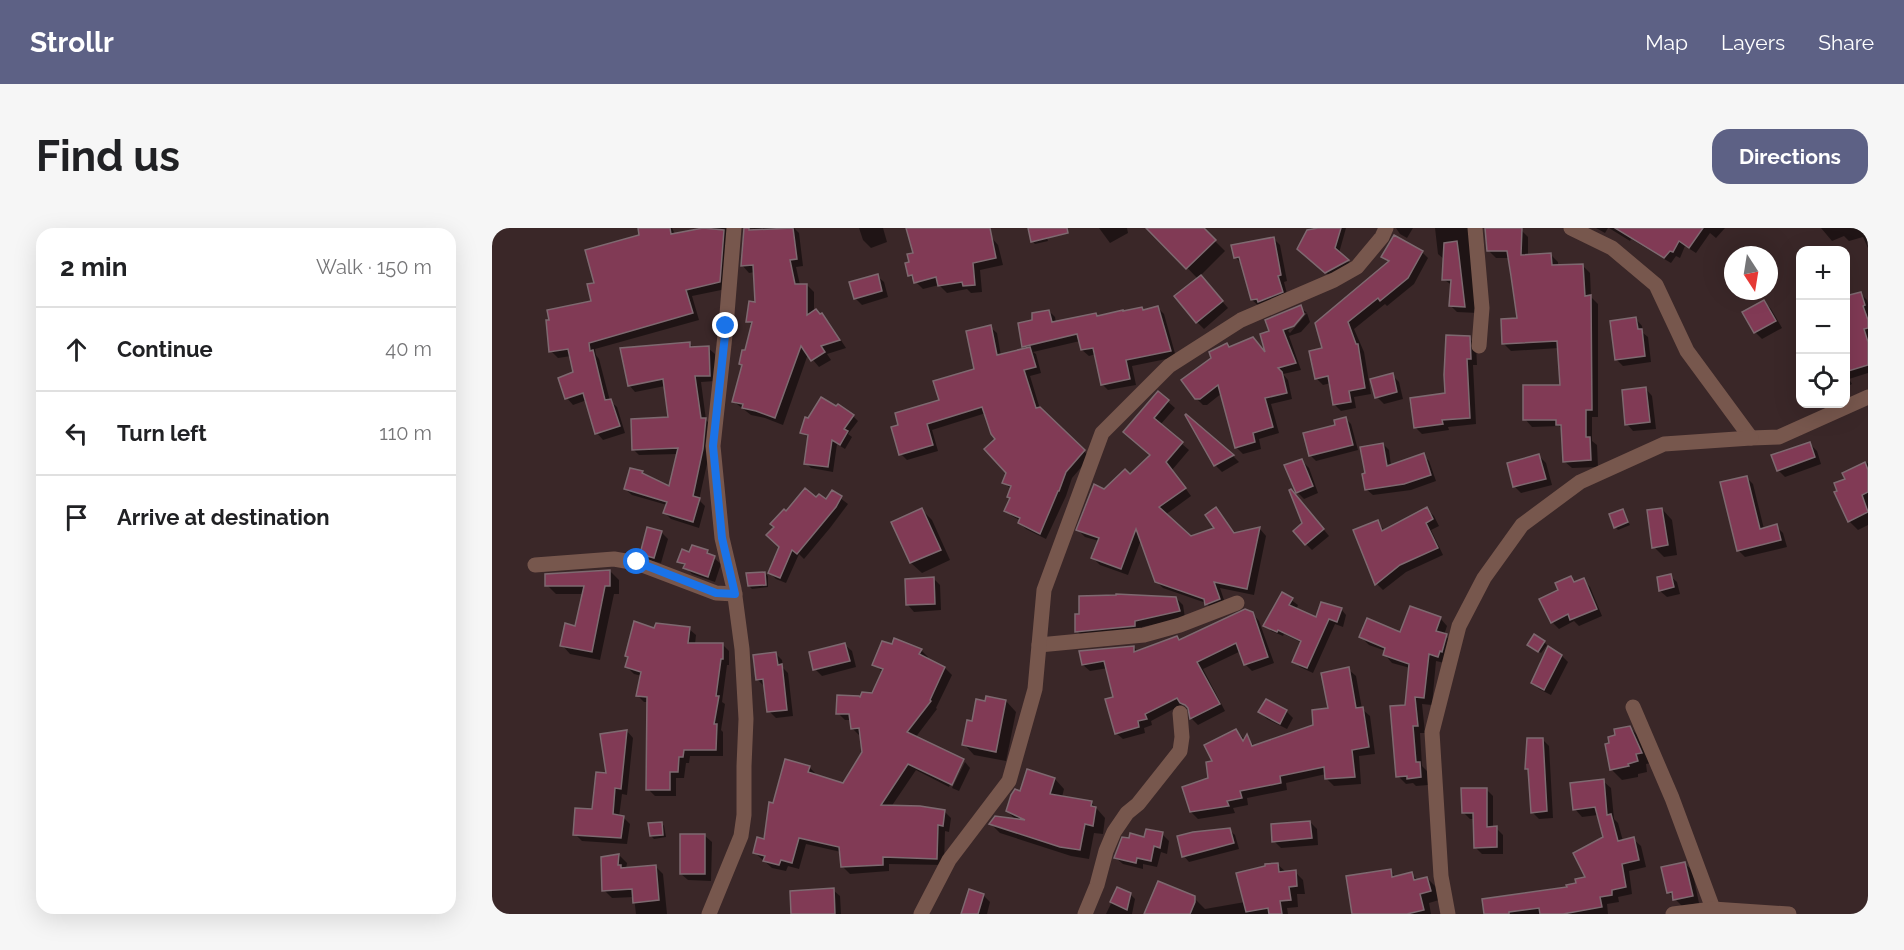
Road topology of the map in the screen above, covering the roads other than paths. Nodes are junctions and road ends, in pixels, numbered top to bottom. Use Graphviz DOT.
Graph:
graph roads {
  1 [pos="734,228"];
  2 [pos="1386,228"];
  3 [pos="1475,228"];
  4 [pos="1571,228"];
  5 [pos="1479,346"];
  6 [pos="1868,397"];
  7 [pos="1751,438"];
  8 [pos="535,565"];
  9 [pos="735,594"];
  10 [pos="1237,603"];
  11 [pos="1039,645"];
  12 [pos="1633,707"];
  13 [pos="1180,713"];
  14 [pos="1714,911"];
  15 [pos="709,914"];
  16 [pos="921,914"];
  17 [pos="1084,914"];
  18 [pos="1448,914"];
  19 [pos="1673,914"];
  20 [pos="1789,914"];
  1 -- 9 [label="street"];
  2 -- 11 [label="street"];
  3 -- 5 [label="street"];
  4 -- 7 [label="street"];
  6 -- 7 [label="street"];
  7 -- 18 [label="street"];
  8 -- 9 [label="street"];
  9 -- 15 [label="street"];
  10 -- 11 [label="street"];
  11 -- 16 [label="street"];
  12 -- 14 [label="street"];
  13 -- 17 [label="street"];
  14 -- 19 [label="street"];
  14 -- 20 [label="street"];
}
